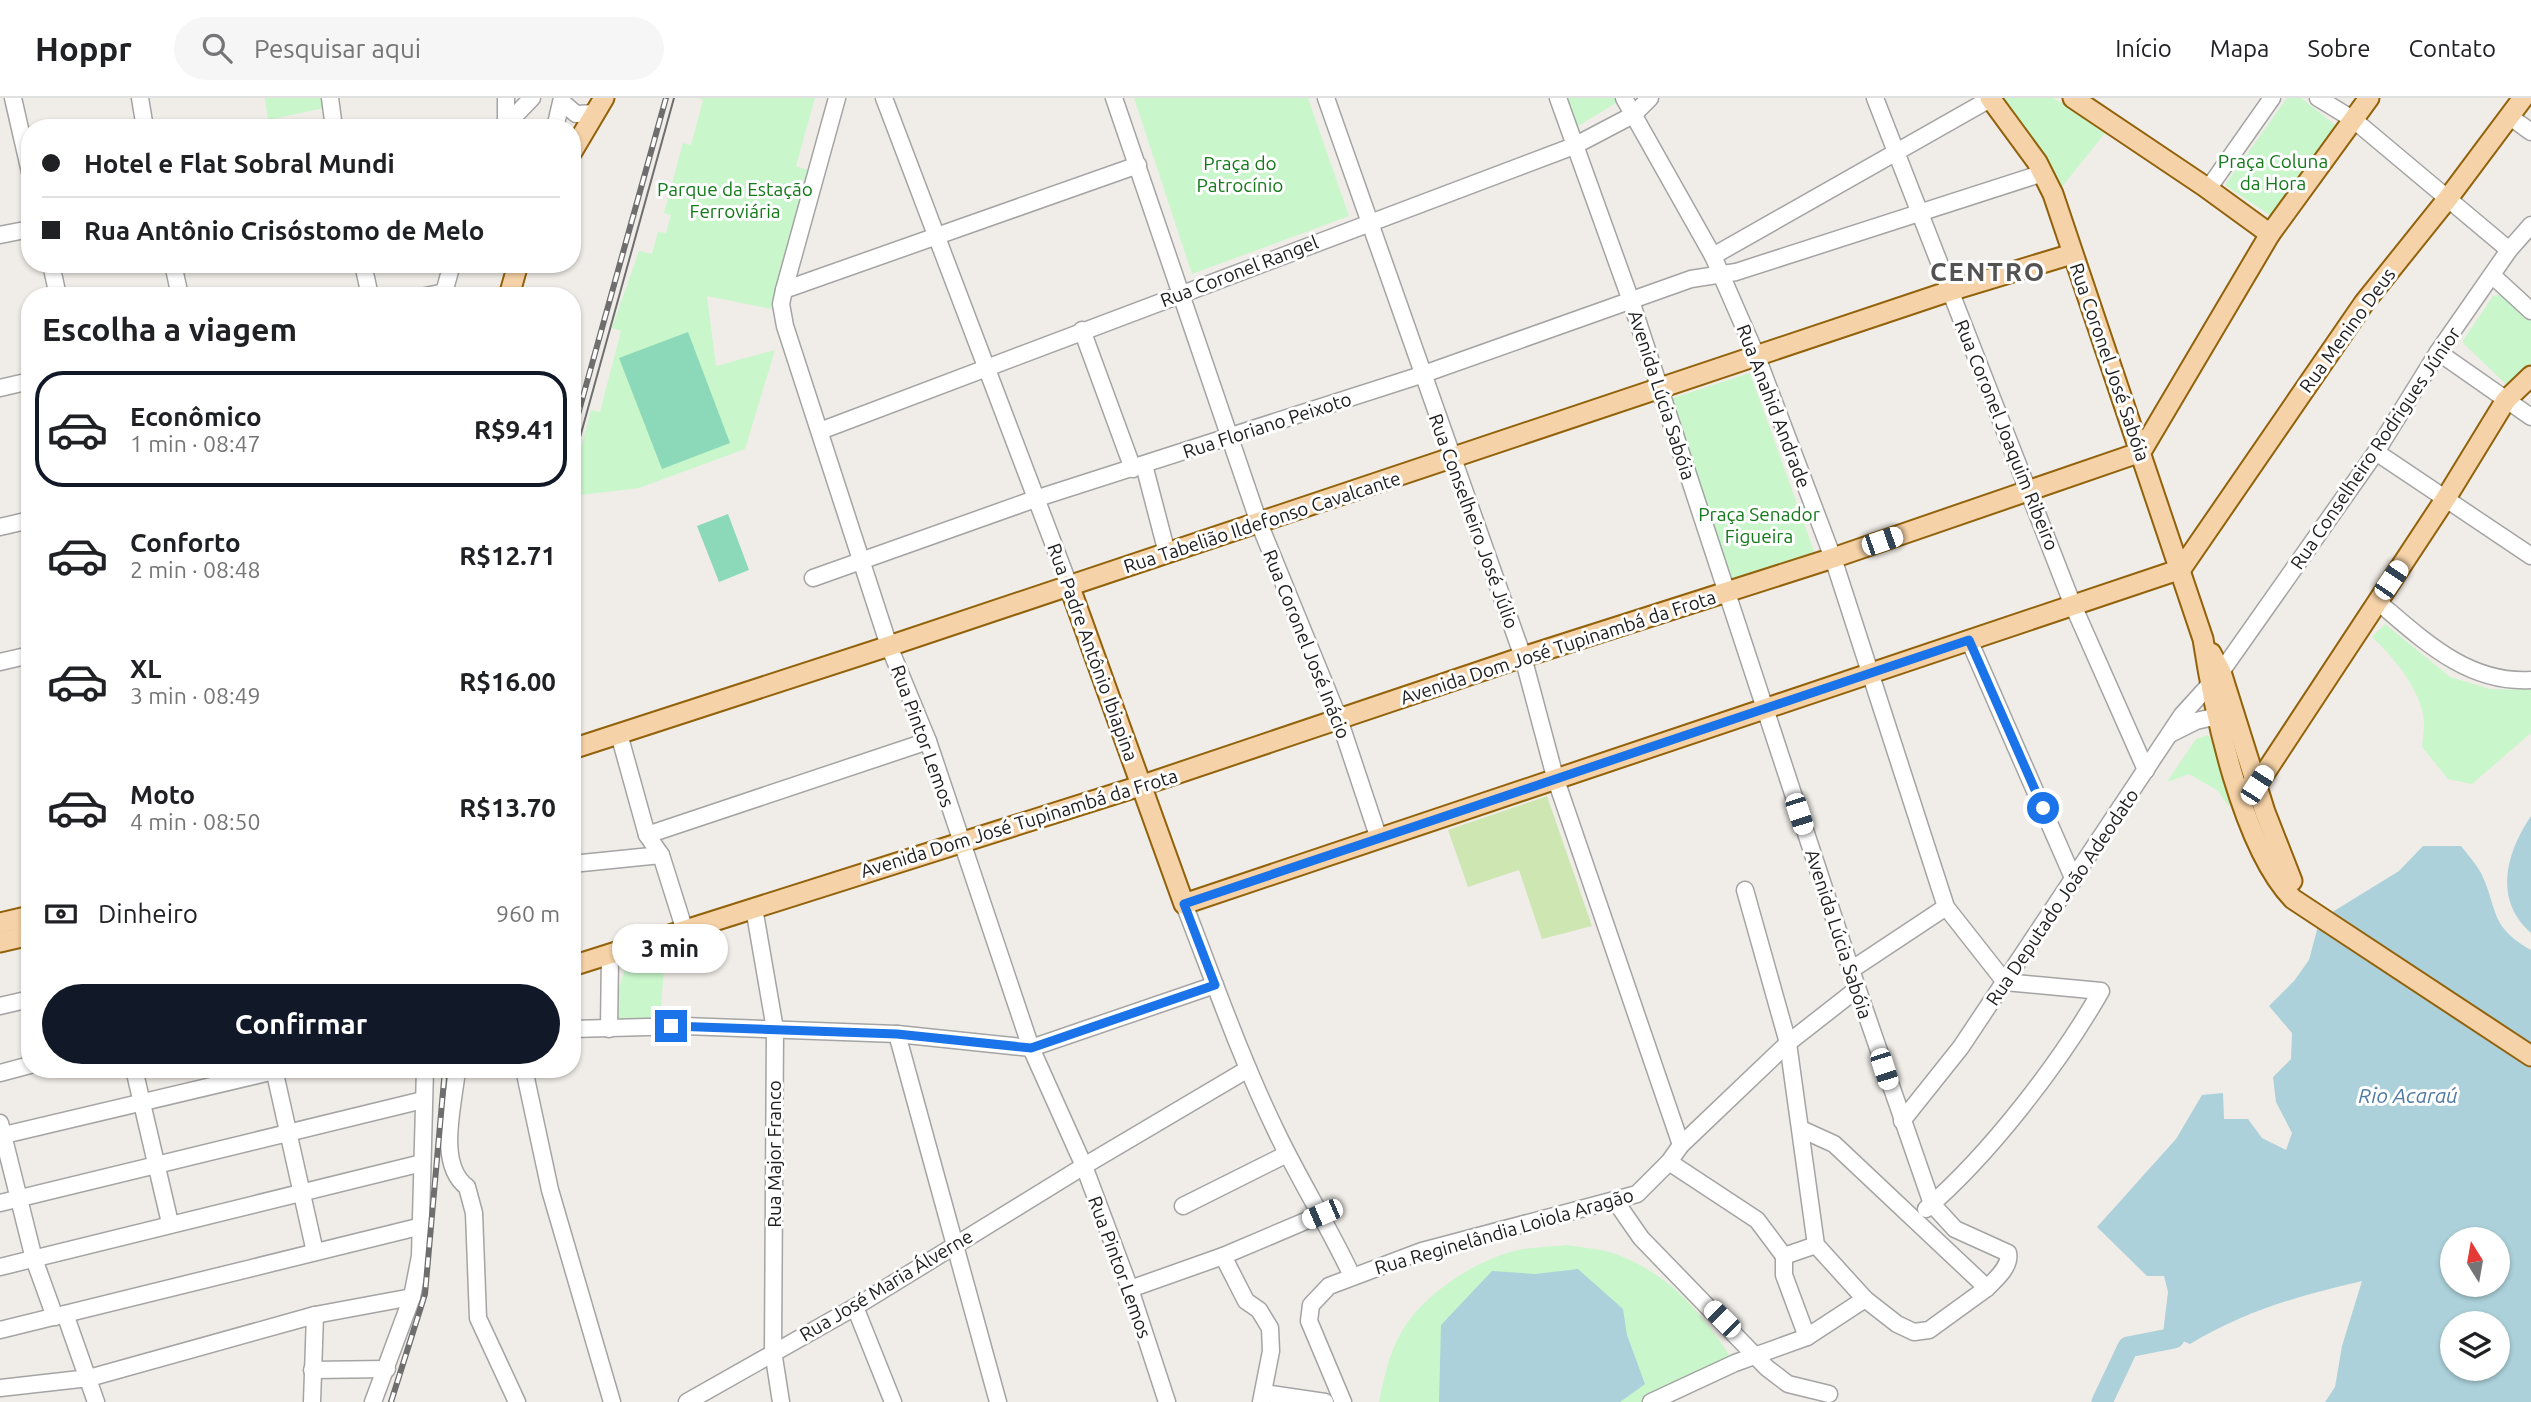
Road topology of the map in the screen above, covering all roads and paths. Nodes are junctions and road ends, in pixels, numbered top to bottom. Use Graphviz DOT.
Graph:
graph roads {
  1 [pos="14,98"];
  2 [pos="140,98"];
  3 [pos="313,98"];
  4 [pos="506,98"];
  5 [pos="532,98"];
  6 [pos="837,98"];
  7 [pos="884,98"];
  8 [pos="1114,98"];
  9 [pos="1326,98"];
  10 [pos="1558,98"];
  11 [pos="1623,98"];
  12 [pos="1650,98"];
  13 [pos="1875,98"];
  14 [pos="1990,98"];
  15 [pos="2073,98"];
  16 [pos="2272,98"];
  17 [pos="2318,98"];
  18 [pos="2369,98"];
  19 [pos="2523,98"];
  20 [pos="330,100"];
  21 [pos="562,100"];
  22 [pos="0,101"];
  23 [pos="600,106"];
  24 [pos="1633,115"];
  25 [pos="2510,116"];
  26 [pos="144,119"];
  27 [pos="333,119"];
  28 [pos="504,119"];
  29 [pos="511,119"];
  30 [pos="557,119"];
  31 [pos="2354,120"];
  32 [pos="21,130"];
  33 [pos="2531,132"];
  34 [pos="581,137"];
  35 [pos="1574,146"];
  36 [pos="1897,152"];
  37 [pos="1138,165"];
  38 [pos="2043,173"];
  39 [pos="2208,189"];
  40 [pos="2449,197"];
  41 [pos="1921,211"];
  42 [pos="1367,222"];
  43 [pos="2531,225"];
  44 [pos="21,231"];
  45 [pos="2270,234"];
  46 [pos="0,235"];
  47 [pos="936,238"];
  48 [pos="2509,250"];
  49 [pos="2072,254"];
  50 [pos="1713,256"];
  51 [pos="1721,274"];
  52 [pos="2493,276"];
  53 [pos="784,290"];
  54 [pos="1950,291"];
  55 [pos="1181,293"];
  56 [pos="1631,301"];
  57 [pos="2531,311"];
  58 [pos="1082,330"];
  59 [pos="2438,352"];
  60 [pos="1757,357"];
  61 [pos="984,367"];
  62 [pos="1421,375"];
  63 [pos="2531,376"];
  64 [pos="21,383"];
  65 [pos="0,388"];
  66 [pos="1659,391"];
  67 [pos="2506,400"];
  68 [pos="2531,417"];
  69 [pos="820,431"];
  70 [pos="1231,437"];
  71 [pos="2141,452"];
  72 [pos="2376,452"];
  73 [pos="1452,459"];
  74 [pos="1139,467"];
  75 [pos="2030,490"];
  76 [pos="1038,498"];
  77 [pos="2446,498"];
  78 [pos="21,522"];
  79 [pos="1259,523"];
  80 [pos="0,527"];
  81 [pos="1167,553"];
  82 [pos="2531,556"];
  83 [pos="1833,558"];
  84 [pos="862,561"];
  85 [pos="2181,569"];
  86 [pos="813,578"];
  87 [pos="1069,584"];
  88 [pos="1728,592"];
  89 [pos="2377,601"];
  90 [pos="2073,603"];
  91 [pos="1969,640"];
  92 [pos="889,646"];
  93 [pos="21,657"];
  94 [pos="1523,657"];
  95 [pos="0,662"];
  96 [pos="1871,675"];
  97 [pos="2215,679"];
  98 [pos="2531,680"];
  99 [pos="1765,710"];
  100 [pos="2218,716"];
  101 [pos="1339,719"];
  102 [pos="619,734"];
  103 [pos="2170,734"];
  104 [pos="928,741"];
  105 [pos="581,746"];
  106 [pos="2146,770"];
  107 [pos="1555,777"];
  108 [pos="1140,786"];
  109 [pos="2247,788"];
  110 [pos="647,835"];
  111 [pos="1378,836"];
  112 [pos="960,841"];
  113 [pos="661,855"];
  114 [pos="581,863"];
  115 [pos="2074,880"];
  116 [pos="1745,890"];
  117 [pos="1184,904"];
  118 [pos="1946,906"];
  119 [pos="754,908"];
  120 [pos="21,918"];
  121 [pos="0,923"];
  122 [pos="685,931"];
  123 [pos="21,937"];
  124 [pos="0,942"];
  125 [pos="610,956"];
  126 [pos="581,964"];
  127 [pos="1851,970"];
  128 [pos="2005,982"];
  129 [pos="1215,985"];
  130 [pos="1857,989"];
  131 [pos="21,1001"];
  132 [pos="0,1006"];
  133 [pos="581,1029"];
  134 [pos="609,1029"];
  135 [pos="775,1029"];
  136 [pos="897,1034"];
  137 [pos="1788,1043"];
  138 [pos="1031,1048"];
  139 [pos="2531,1056"];
  140 [pos="21,1067"];
  141 [pos="1248,1069"];
  142 [pos="0,1073"];
  143 [pos="136,1078"];
  144 [pos="243,1078"];
  145 [pos="278,1078"];
  146 [pos="424,1078"];
  147 [pos="456,1078"];
  148 [pos="526,1078"];
  149 [pos="423,1100"];
  150 [pos="142,1102"];
  151 [pos="1902,1121"];
  152 [pos="1801,1129"];
  153 [pos="1,1131"];
  154 [pos="288,1134"];
  155 [pos="1681,1145"];
  156 [pos="1287,1154"];
  157 [pos="1669,1162"];
  158 [pos="422,1163"];
  159 [pos="156,1166"];
  160 [pos="1084,1166"];
  161 [pos="302,1191"];
  162 [pos="20,1199"];
  163 [pos="1616,1202"];
  164 [pos="0,1203"];
  165 [pos="1932,1204"];
  166 [pos="1183,1206"];
  167 [pos="1322,1214"];
  168 [pos="1914,1220"];
  169 [pos="170,1223"];
  170 [pos="422,1226"];
  171 [pos="955,1245"];
  172 [pos="1816,1245"];
  173 [pos="314,1252"];
  174 [pos="1223,1256"];
  175 [pos="1784,1256"];
  176 [pos="34,1259"];
  177 [pos="0,1266"];
  178 [pos="1352,1276"];
  179 [pos="1987,1288"];
  180 [pos="1130,1289"];
  181 [pos="412,1297"];
  182 [pos="1866,1299"];
  183 [pos="855,1307"];
  184 [pos="315,1315"];
  185 [pos="60,1316"];
  186 [pos="0,1330"];
  187 [pos="1807,1337"];
  188 [pos="773,1351"];
  189 [pos="1756,1355"];
  190 [pos="387,1369"];
  191 [pos="312,1370"];
  192 [pos="89,1378"];
  193 [pos="0,1388"];
  194 [pos="1829,1394"];
  195 [pos="1263,1397"];
  196 [pos="96,1402"];
  197 [pos="312,1402"];
  198 [pos="373,1402"];
  199 [pos="517,1402"];
  200 [pos="612,1402"];
  201 [pos="687,1402"];
  202 [pos="781,1402"];
  203 [pos="893,1402"];
  204 [pos="998,1402"];
  205 [pos="1167,1402"];
  206 [pos="1325,1402"];
  207 [pos="1343,1402"];
  208 [pos="1651,1402"];
  1 -- 22 [label="street"];
  1 -- 32 [label="street"];
  2 -- 26 [label="street"];
  3 -- 20 [label="street"];
  4 -- 28 [label="street"];
  5 -- 29 [label="street"];
  6 -- 53 [label="street, Rua Pintor Lemos"];
  7 -- 47 [label="street, Rua Padre Antônio Ibiapina"];
  8 -- 37 [label="street, Rua Coronel José Inácio"];
  9 -- 42 [label="street, Rua Conselheiro José Júlio"];
  10 -- 35 [label="street, Avenida Lúcia Sabóia"];
  11 -- 24 [label="street, Rua Anahid Andrade"];
  12 -- 24 [label="street, Rua Coronel Rangel"];
  13 -- 36 [label="street, Rua Coronel Joaquim Ribeiro"];
  14 -- 36 [label="street"];
  14 -- 38 [label="main road, Rua Coronel José Sabóia"];
  15 -- 39 [label="main road"];
  16 -- 39 [label="street"];
  17 -- 31 [label="street"];
  18 -- 31 [label="main road"];
  19 -- 25 [label="main road, Rua Menino Deus"];
  20 -- 27 [label="street"];
  21 -- 23 [label="street"];
  21 -- 30 [label="street"];
  23 -- 34 [label="main road"];
  24 -- 35 [label="street, Rua Coronel Rangel"];
  24 -- 50 [label="street, Rua Anahid Andrade"];
  25 -- 33 [label="street"];
  25 -- 40 [label="main road, Rua Menino Deus"];
  31 -- 40 [label="street"];
  31 -- 45 [label="main road"];
  35 -- 42 [label="street, Rua Coronel Rangel"];
  35 -- 56 [label="street, Avenida Lúcia Sabóia"];
  36 -- 41 [label="street, Rua Coronel Joaquim Ribeiro"];
  36 -- 50 [label="street"];
  37 -- 47 [label="street"];
  37 -- 55 [label="street, Rua Coronel José Inácio"];
  38 -- 41 [label="street, Rua Floriano Peixoto"];
  38 -- 49 [label="main road, Rua Coronel José Sabóia"];
  39 -- 45 [label="main road"];
  40 -- 48 [label="street"];
  40 -- 85 [label="main road, Rua Menino Deus"];
  41 -- 51 [label="street, Rua Floriano Peixoto"];
  41 -- 54 [label="street, Rua Coronel Joaquim Ribeiro"];
  42 -- 55 [label="street, Rua Coronel Rangel"];
  42 -- 62 [label="street, Rua Conselheiro José Júlio"];
  43 -- 48 [label="street, Rua Conselheiro Rodrigues Júnior"];
  44 -- 46 [label="street"];
  45 -- 71 [label="main road"];
  47 -- 53 [label="street"];
  47 -- 61 [label="street, Rua Padre Antônio Ibiapina"];
  48 -- 52 [label="street, Rua Conselheiro Rodrigues Júnior"];
  49 -- 54 [label="main road, Rua Tabelião Ildefonso Cavalcante"];
  49 -- 71 [label="main road, Rua Coronel José Sabóia"];
  50 -- 51 [label="street, Rua Anahid Andrade"];
  51 -- 56 [label="street, Rua Floriano Peixoto"];
  51 -- 60 [label="street, Rua Anahid Andrade"];
  52 -- 57 [label="street"];
  52 -- 59 [label="street, Rua Conselheiro Rodrigues Júnior"];
  53 -- 69 [label="street, Rua Pintor Lemos"];
  54 -- 60 [label="main road, Rua Tabelião Ildefonso Cavalcante"];
  54 -- 75 [label="street, Rua Coronel Joaquim Ribeiro"];
  55 -- 58 [label="street, Rua Coronel Rangel"];
  55 -- 70 [label="street, Rua Coronel José Inácio"];
  56 -- 62 [label="street, Rua Floriano Peixoto"];
  56 -- 66 [label="street, Avenida Lúcia Sabóia"];
  58 -- 61 [label="street, Rua Coronel Rangel"];
  58 -- 74 [label="street"];
  59 -- 67 [label="street"];
  59 -- 72 [label="street, Rua Conselheiro Rodrigues Júnior"];
  60 -- 66 [label="main road, Rua Tabelião Ildefonso Cavalcante"];
  60 -- 83 [label="street, Rua Anahid Andrade"];
  61 -- 69 [label="street, Rua Coronel Rangel"];
  61 -- 76 [label="street, Rua Padre Antônio Ibiapina"];
  62 -- 70 [label="street, Rua Floriano Peixoto"];
  62 -- 73 [label="street, Rua Conselheiro José Júlio"];
  63 -- 67 [label="main road"];
  64 -- 65 [label="street"];
  66 -- 73 [label="main road, Rua Tabelião Ildefonso Cavalcante"];
  66 -- 88 [label="street, Avenida Lúcia Sabóia"];
  67 -- 68 [label="street"];
  67 -- 77 [label="main road"];
  69 -- 84 [label="street, Rua Pintor Lemos"];
  70 -- 74 [label="street, Rua Floriano Peixoto"];
  70 -- 79 [label="street, Rua Coronel José Inácio"];
  71 -- 75 [label="main road, Avenida Dom José Tupinambá da Frota"];
  71 -- 85 [label="main road, Rua Coronel José Sabóia"];
  72 -- 77 [label="street"];
  72 -- 97 [label="street, Rua Conselheiro Rodrigues Júnior"];
  73 -- 79 [label="main road, Rua Tabelião Ildefonso Cavalcante"];
  73 -- 94 [label="street, Rua Conselheiro José Júlio"];
  74 -- 76 [label="street, Rua Floriano Peixoto"];
  74 -- 81 [label="street"];
  75 -- 83 [label="main road, Avenida Dom José Tupinambá da Frota"];
  75 -- 90 [label="street, Rua Coronel Joaquim Ribeiro"];
  76 -- 84 [label="street, Rua Floriano Peixoto"];
  76 -- 87 [label="street, Rua Padre Antônio Ibiapina"];
  77 -- 82 [label="street"];
  77 -- 89 [label="main road"];
  78 -- 80 [label="street"];
  79 -- 81 [label="main road, Rua Tabelião Ildefonso Cavalcante"];
  79 -- 101 [label="street, Rua Coronel José Inácio"];
  81 -- 87 [label="main road, Rua Tabelião Ildefonso Cavalcante"];
  83 -- 88 [label="main road, Avenida Dom José Tupinambá da Frota"];
  83 -- 96 [label="street, Rua Anahid Andrade"];
  84 -- 86 [label="street, Rua Floriano Peixoto"];
  84 -- 92 [label="street, Rua Pintor Lemos"];
  85 -- 90 [label="main road"];
  85 -- 97 [label="main road, Rua Coronel José Sabóia"];
  87 -- 92 [label="main road, Rua Tabelião Ildefonso Cavalcante"];
  87 -- 108 [label="main road, Rua Padre Antônio Ibiapina"];
  88 -- 94 [label="main road, Avenida Dom José Tupinambá da Frota"];
  88 -- 99 [label="street, Avenida Lúcia Sabóia"];
  89 -- 98 [label="street"];
  89 -- 109 [label="main road"];
  90 -- 91 [label="main road"];
  90 -- 106 [label="street, Rua Coronel Joaquim Ribeiro"];
  91 -- 96 [label="main road"];
  91 -- 115 [label="street"];
  92 -- 102 [label="main road, Rua Tabelião Ildefonso Cavalcante"];
  92 -- 104 [label="street, Rua Pintor Lemos"];
  93 -- 95 [label="street"];
  94 -- 101 [label="main road, Avenida Dom José Tupinambá da Frota"];
  94 -- 107 [label="street, Rua Conselheiro José Júlio"];
  96 -- 99 [label="main road"];
  96 -- 118 [label="street, Rua Anahid Andrade"];
  97 -- 100 [label="main road"];
  97 -- 103 [label="street, Rua Deputado João Adeodato"];
  97 -- 109 [label="main road"];
  99 -- 107 [label="main road"];
  99 -- 127 [label="street, Avenida Lúcia Sabóia"];
  100 -- 103 [label="street"];
  100 -- 109 [label="main road"];
  101 -- 108 [label="main road, Avenida Dom José Tupinambá da Frota"];
  101 -- 111 [label="street, Rua Coronel José Inácio"];
  102 -- 105 [label="main road, Rua Tabelião Ildefonso Cavalcante"];
  102 -- 110 [label="street"];
  103 -- 106 [label="street, Rua Deputado João Adeodato"];
  104 -- 110 [label="street"];
  104 -- 112 [label="street, Rua Pintor Lemos"];
  106 -- 115 [label="street, Rua Deputado João Adeodato"];
  107 -- 111 [label="main road"];
  107 -- 155 [label="street, Rua Conselheiro José Júlio"];
  108 -- 112 [label="main road, Avenida Dom José Tupinambá da Frota"];
  108 -- 117 [label="main road, Rua Padre Antônio Ibiapina"];
  109 -- 139 [label="main road"];
  110 -- 113 [label="street"];
  111 -- 117 [label="main road"];
  112 -- 119 [label="main road, Avenida Dom José Tupinambá da Frota"];
  112 -- 138 [label="street, Rua Pintor Lemos"];
  113 -- 114 [label="street"];
  113 -- 122 [label="street"];
  115 -- 128 [label="street, Rua Deputado João Adeodato"];
  116 -- 137 [label="street"];
  117 -- 129 [label="street, Rua Padre Antônio Ibiapina"];
  118 -- 127 [label="street"];
  118 -- 128 [label="street, Rua Anahid Andrade"];
  119 -- 122 [label="main road, Avenida Dom José Tupinambá da Frota"];
  119 -- 135 [label="street, Rua Major Franco"];
  120 -- 121 [label="main road"];
  122 -- 125 [label="main road, Avenida Dom José Tupinambá da Frota"];
  123 -- 124 [label="main road"];
  125 -- 126 [label="main road, Avenida Dom José Tupinambá da Frota"];
  125 -- 134 [label="street"];
  127 -- 130 [label="street, Avenida Lúcia Sabóia"];
  128 -- 151 [label="street, Rua Deputado João Adeodato"];
  128 -- 165 [label="street"];
  129 -- 138 [label="street"];
  129 -- 141 [label="street, Rua Padre Antônio Ibiapina"];
  130 -- 137 [label="street, Rua Reginelândia Loiola Aragão"];
  130 -- 151 [label="street, Avenida Lúcia Sabóia"];
  131 -- 132 [label="street"];
  133 -- 134 [label="street"];
  134 -- 135 [label="street"];
  135 -- 136 [label="street"];
  135 -- 188 [label="street, Rua Major Franco"];
  136 -- 138 [label="street"];
  136 -- 171 [label="street"];
  137 -- 152 [label="street"];
  137 -- 155 [label="street, Rua Reginelândia Loiola Aragão"];
  138 -- 160 [label="street, Rua Pintor Lemos"];
  140 -- 142 [label="street"];
  141 -- 156 [label="street, Rua Padre Antônio Ibiapina"];
  141 -- 160 [label="street, Rua José Maria Álverne"];
  143 -- 150 [label="street"];
  144 -- 150 [label="street"];
  145 -- 154 [label="street"];
  146 -- 149 [label="street"];
  147 -- 199 [label="street"];
  148 -- 200 [label="street"];
  149 -- 154 [label="street"];
  149 -- 158 [label="street"];
  150 -- 153 [label="street"];
  150 -- 159 [label="street"];
  151 -- 165 [label="street, Avenida Lúcia Sabóia"];
  152 -- 168 [label="street"];
  152 -- 172 [label="street"];
  153 -- 162 [label="street"];
  154 -- 159 [label="street"];
  154 -- 161 [label="street"];
  155 -- 157 [label="street, Rua Reginelândia Loiola Aragão"];
  156 -- 166 [label="street"];
  156 -- 167 [label="street, Rua Padre Antônio Ibiapina"];
  157 -- 163 [label="street, Rua Reginelândia Loiola Aragão"];
  157 -- 175 [label="street"];
  158 -- 161 [label="street"];
  158 -- 170 [label="street"];
  159 -- 162 [label="street"];
  159 -- 169 [label="street"];
  160 -- 171 [label="street, Rua José Maria Álverne"];
  160 -- 180 [label="street, Rua Pintor Lemos"];
  161 -- 169 [label="street"];
  161 -- 173 [label="street"];
  162 -- 164 [label="street"];
  162 -- 176 [label="street"];
  163 -- 178 [label="street, Rua Reginelândia Loiola Aragão"];
  163 -- 189 [label="street"];
  165 -- 168 [label="street"];
  165 -- 179 [label="street, Avenida Lúcia Sabóia"];
  167 -- 174 [label="street"];
  167 -- 178 [label="street, Rua Padre Antônio Ibiapina"];
  168 -- 179 [label="street"];
  169 -- 176 [label="street"];
  170 -- 173 [label="street"];
  170 -- 181 [label="street"];
  171 -- 183 [label="street, Rua José Maria Álverne"];
  171 -- 204 [label="street"];
  172 -- 175 [label="street"];
  172 -- 182 [label="street"];
  173 -- 185 [label="street"];
  174 -- 180 [label="street"];
  174 -- 195 [label="street"];
  175 -- 187 [label="street"];
  176 -- 177 [label="street"];
  176 -- 185 [label="street"];
  178 -- 207 [label="street, Rua Reginelândia Loiola Aragão"];
  179 -- 182 [label="street"];
  180 -- 205 [label="street, Rua Pintor Lemos"];
  181 -- 184 [label="street"];
  181 -- 190 [label="street"];
  182 -- 187 [label="street"];
  183 -- 188 [label="street, Rua José Maria Álverne"];
  183 -- 203 [label="street"];
  184 -- 191 [label="street"];
  184 -- 192 [label="street"];
  185 -- 186 [label="street"];
  185 -- 192 [label="street"];
  187 -- 189 [label="street"];
  188 -- 201 [label="street, Rua José Maria Álverne"];
  188 -- 202 [label="street, Rua Major Franco"];
  189 -- 194 [label="street"];
  189 -- 208 [label="street"];
  190 -- 191 [label="street"];
  190 -- 198 [label="street"];
  191 -- 197 [label="street"];
  192 -- 193 [label="street"];
  192 -- 196 [label="street"];
  195 -- 206 [label="street"];
}
